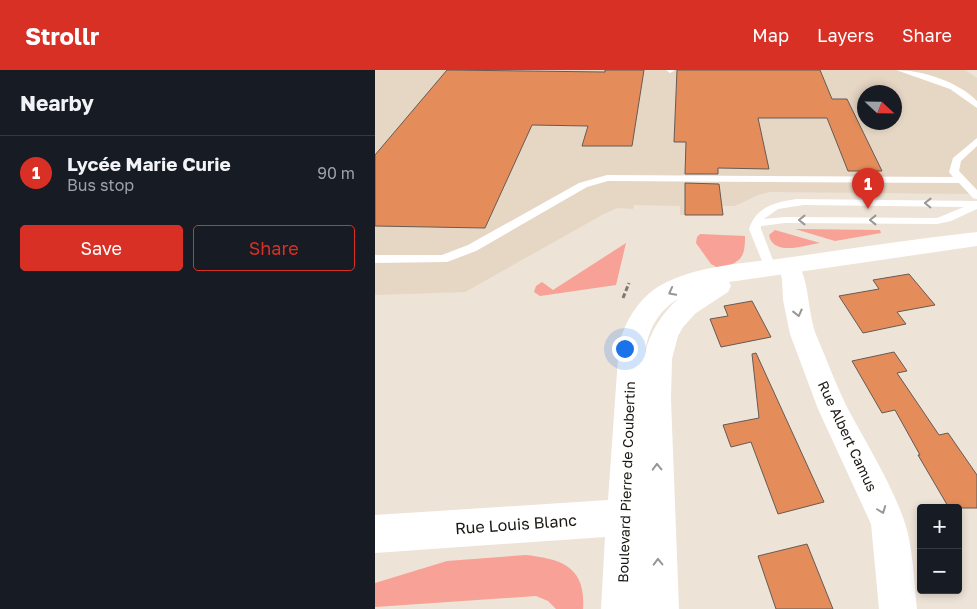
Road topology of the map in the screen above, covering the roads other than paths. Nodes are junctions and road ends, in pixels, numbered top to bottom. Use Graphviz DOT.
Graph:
graph roads {
  1 [pos="900,70"];
  2 [pos="977,106"];
  3 [pos="977,141"];
  4 [pos="962,180"];
  5 [pos="977,196"];
  6 [pos="977,204"];
  7 [pos="756,223"];
  8 [pos="974,242"];
  9 [pos="375,259"];
  10 [pos="779,267"];
  11 [pos="641,516"];
  12 [pos="375,534"];
  13 [pos="621,609"];
  14 [pos="659,609"];
  15 [pos="898,609"];
  1 -- 2 [label="lane"];
  3 -- 4 [label="lane"];
  4 -- 5 [label="lane"];
  4 -- 9 [label="lane"];
  6 -- 7 [label="lane, one-way"];
  6 -- 7 [label="lane, one-way"];
  7 -- 10 [label="lane"];
  8 -- 10 [label="street, Boulevard Pierre de Coubertin"];
  10 -- 11 [label="street, Boulevard Pierre de Coubertin"];
  10 -- 15 [label="street, Rue Albert Camus, one-way"];
  11 -- 12 [label="street, Rue Louis Blanc"];
  11 -- 13 [label="street, Boulevard Pierre de Coubertin"];
  14 -- 11 [label="street, Boulevard Pierre de Coubertin, one-way"];
}
